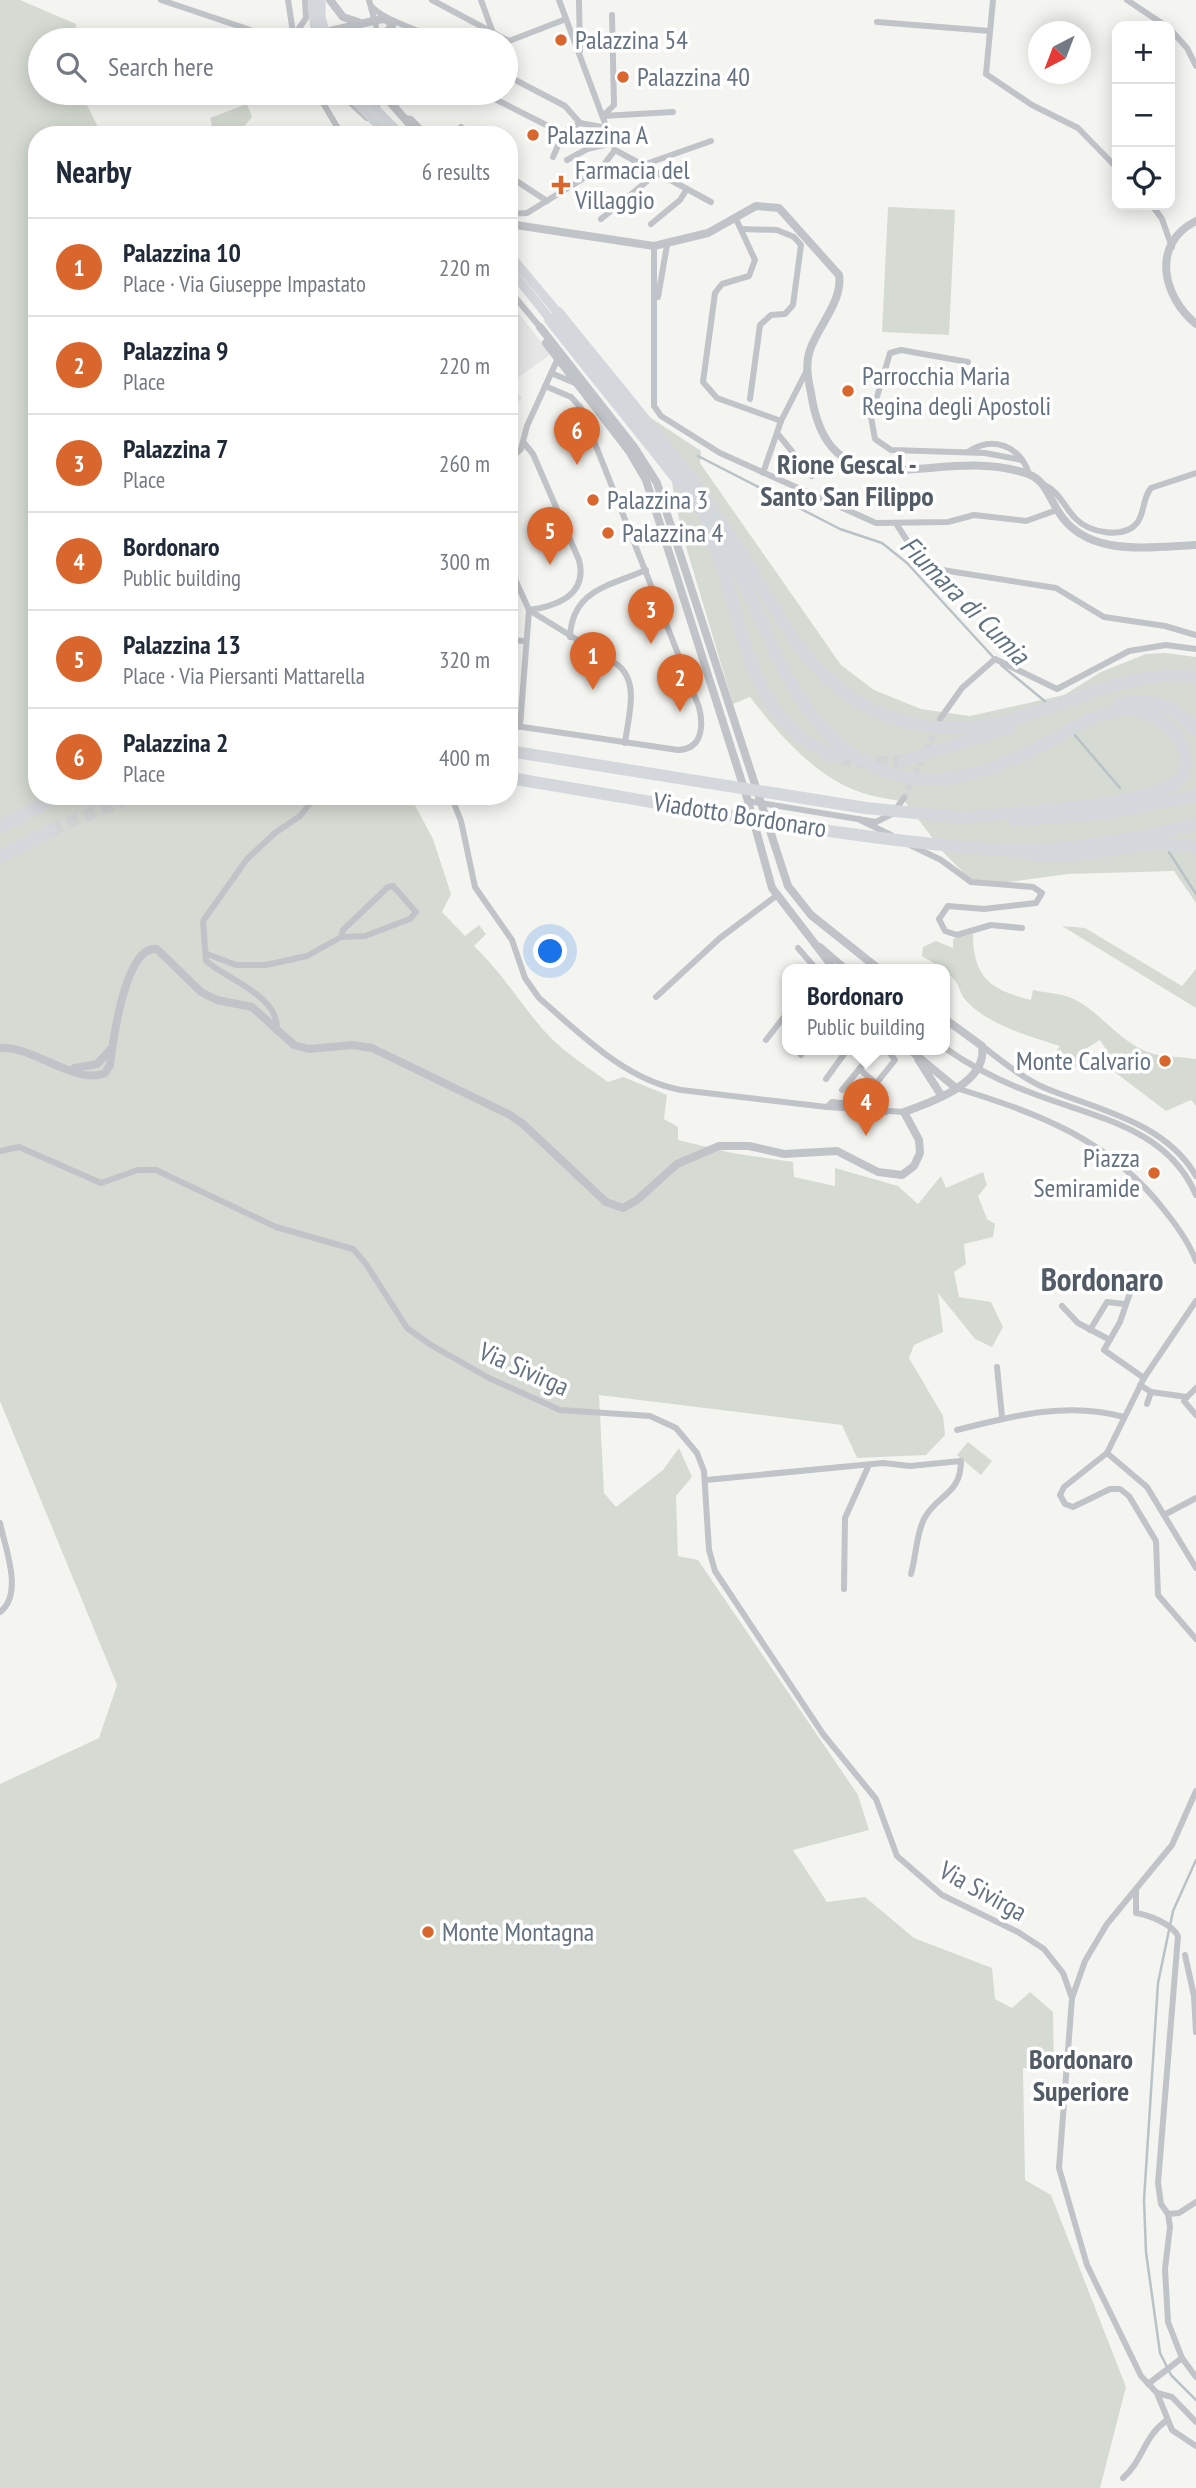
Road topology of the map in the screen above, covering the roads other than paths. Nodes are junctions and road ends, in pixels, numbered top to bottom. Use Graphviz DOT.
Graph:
graph roads {
  1 [pos="161,0"];
  2 [pos="288,0"];
  3 [pos="305,0"];
  4 [pos="312,0"];
  5 [pos="321,0"];
  6 [pos="330,0"];
  7 [pos="449,0"];
  8 [pos="481,0"];
  9 [pos="559,0"];
  10 [pos="579,0"];
  11 [pos="993,0"];
  12 [pos="1127,0"];
  13 [pos="435,2"];
  14 [pos="371,3"];
  15 [pos="612,15"];
  16 [pos="566,19"];
  17 [pos="1158,21"];
  18 [pos="358,22"];
  19 [pos="877,22"];
  20 [pos="244,28"];
  21 [pos="292,28"];
  22 [pos="300,28"];
  23 [pos="321,28"];
  24 [pos="323,28"];
  25 [pos="342,28"];
  26 [pos="377,28"];
  27 [pos="380,28"];
  28 [pos="380,28"];
  29 [pos="383,28"];
  30 [pos="416,28"];
  31 [pos="484,28"];
  32 [pos="491,28"];
  33 [pos="990,31"];
  34 [pos="1175,35"];
  35 [pos="518,38"];
  36 [pos="580,56"];
  37 [pos="1196,66"];
  38 [pos="518,81"];
  39 [pos="324,105"];
  40 [pos="352,105"];
  41 [pos="359,105"];
  42 [pos="370,105"];
  43 [pos="375,105"];
  44 [pos="392,105"];
  45 [pos="508,105"];
  46 [pos="673,112"];
  47 [pos="603,116"];
  48 [pos="403,118"];
  49 [pos="580,123"];
  50 [pos="337,126"];
  51 [pos="379,126"];
  52 [pos="379,126"];
  53 [pos="387,126"];
  54 [pos="388,126"];
  55 [pos="411,126"];
  56 [pos="418,126"];
  57 [pos="607,128"];
  58 [pos="565,132"];
  59 [pos="711,141"];
  60 [pos="614,147"];
  61 [pos="553,157"];
  62 [pos="567,160"];
  63 [pos="1112,163"];
  64 [pos="643,165"];
  65 [pos="657,173"];
  66 [pos="518,182"];
  67 [pos="687,189"];
  68 [pos="547,201"];
  69 [pos="711,202"];
  70 [pos="1156,210"];
  71 [pos="518,215"];
  72 [pos="601,219"];
  73 [pos="736,219"];
  74 [pos="1196,221"];
  75 [pos="651,224"];
  76 [pos="518,225"];
  77 [pos="742,229"];
  78 [pos="667,245"];
  79 [pos="654,246"];
  80 [pos="1172,247"];
  81 [pos="518,269"];
  82 [pos="518,280"];
  83 [pos="518,297"];
  84 [pos="656,309"];
  85 [pos="549,320"];
  86 [pos="1196,324"];
  87 [pos="559,355"];
  88 [pos="968,362"];
  89 [pos="807,370"];
  90 [pos="551,373"];
  91 [pos="578,384"];
  92 [pos="545,386"];
  93 [pos="750,399"];
  94 [pos="781,421"];
  95 [pos="777,433"];
  96 [pos="524,443"];
  97 [pos="518,454"];
  98 [pos="763,473"];
  99 [pos="1196,473"];
  100 [pos="1029,474"];
  101 [pos="812,476"];
  102 [pos="1043,484"];
  103 [pos="680,485"];
  104 [pos="1057,510"];
  105 [pos="713,511"];
  106 [pos="897,525"];
  107 [pos="1196,545"];
  108 [pos="646,570"];
  109 [pos="518,586"];
  110 [pos="529,610"];
  111 [pos="1196,635"];
  112 [pos="570,637"];
  113 [pos="518,641"];
  114 [pos="525,641"];
  115 [pos="1196,649"];
  116 [pos="1196,677"];
  117 [pos="1196,683"];
  118 [pos="940,719"];
  119 [pos="520,727"];
  120 [pos="1196,730"];
  121 [pos="625,743"];
  122 [pos="518,752"];
  123 [pos="840,758"];
  124 [pos="903,761"];
  125 [pos="518,779"];
  126 [pos="1196,796"];
  127 [pos="904,798"];
  128 [pos="748,801"];
  129 [pos="759,803"];
  130 [pos="41,805"];
  131 [pos="309,805"];
  132 [pos="455,805"];
  133 [pos="959,818"];
  134 [pos="858,819"];
  135 [pos="1196,824"];
  136 [pos="0,827"];
  137 [pos="45,833"];
  138 [pos="1196,848"];
  139 [pos="1004,850"];
  140 [pos="0,857"];
  141 [pos="776,896"];
  142 [pos="1022,928"];
  143 [pos="341,937"];
  144 [pos="813,940"];
  145 [pos="798,948"];
  146 [pos="206,954"];
  147 [pos="812,964"];
  148 [pos="831,964"];
  149 [pos="841,964"];
  150 [pos="872,964"];
  151 [pos="656,997"];
  152 [pos="782,1019"];
  153 [pos="950,1024"];
  154 [pos="276,1031"];
  155 [pos="766,1040"];
  156 [pos="982,1046"];
  157 [pos="0,1048"];
  158 [pos="950,1051"];
  159 [pos="843,1055"];
  160 [pos="871,1055"];
  161 [pos="891,1055"];
  162 [pos="919,1055"];
  163 [pos="859,1069"];
  164 [pos="978,1069"];
  165 [pos="826,1079"];
  166 [pos="874,1086"];
  167 [pos="956,1088"];
  168 [pos="842,1090"];
  169 [pos="941,1095"];
  170 [pos="827,1107"];
  171 [pos="886,1112"];
  172 [pos="904,1112"];
  173 [pos="0,1150"];
  174 [pos="1196,1176"];
  175 [pos="1196,1195"];
  176 [pos="1196,1261"];
  177 [pos="1133,1284"];
  178 [pos="1195,1301"];
  179 [pos="1124,1304"];
  180 [pos="1062,1306"];
  181 [pos="1090,1330"];
  182 [pos="1110,1339"];
  183 [pos="997,1367"];
  184 [pos="1142,1381"];
  185 [pos="1196,1388"];
  186 [pos="1151,1392"];
  187 [pos="1187,1397"];
  188 [pos="1147,1405"];
  189 [pos="1196,1415"];
  190 [pos="1124,1416"];
  191 [pos="1002,1417"];
  192 [pos="957,1430"];
  193 [pos="1107,1453"];
  194 [pos="868,1467"];
  195 [pos="706,1480"];
  196 [pos="1196,1497"];
  197 [pos="1164,1515"];
  198 [pos="0,1523"];
  199 [pos="1196,1568"];
  200 [pos="911,1574"];
  201 [pos="844,1589"];
  202 [pos="0,1612"];
  203 [pos="1196,1639"];
  204 [pos="1196,1791"];
  205 [pos="1136,1892"];
  206 [pos="1176,1953"];
  207 [pos="1072,1998"];
  208 [pos="1196,2032"];
  209 [pos="1196,2202"];
  210 [pos="1168,2214"];
  211 [pos="1181,2359"];
  212 [pos="1196,2377"];
  213 [pos="1147,2384"];
  214 [pos="1157,2393"];
  215 [pos="1167,2420"];
  216 [pos="1196,2422"];
  217 [pos="1196,2446"];
  218 [pos="1123,2479"];
  1 -- 20 [label="street"];
  2 -- 21 [label="street"];
  3 -- 22 [label="street"];
  4 -- 23 [label="main road"];
  5 -- 24 [label="main road"];
  6 -- 18 [label="street"];
  7 -- 13 [label="street"];
  8 -- 32 [label="street"];
  9 -- 16 [label="street"];
  10 -- 36 [label="street"];
  11 -- 33 [label="street"];
  12 -- 17 [label="street"];
  13 -- 31 [label="street"];
  14 -- 18 [label="street"];
  14 -- 27 [label="street"];
  14 -- 28 [label="street"];
  15 -- 47 [label="street"];
  16 -- 35 [label="street"];
  16 -- 36 [label="street"];
  18 -- 25 [label="street"];
  18 -- 26 [label="street"];
  19 -- 33 [label="street"];
  29 -- 30 [label="street"];
  33 -- 63 [label="street"];
  34 -- 37 [label="street"];
  36 -- 47 [label="street"];
  38 -- 49 [label="street"];
  39 -- 50 [label="street"];
  40 -- 51 [label="street"];
  41 -- 52 [label="main road"];
  42 -- 53 [label="main road"];
  43 -- 54 [label="street"];
  44 -- 48 [label="street"];
  45 -- 58 [label="street"];
  46 -- 47 [label="street"];
  47 -- 57 [label="street"];
  48 -- 55 [label="street"];
  48 -- 56 [label="street"];
  49 -- 57 [label="street"];
  49 -- 58 [label="street"];
  57 -- 60 [label="street"];
  58 -- 61 [label="street"];
  59 -- 64 [label="street"];
  60 -- 62 [label="street"];
  60 -- 64 [label="street"];
  60 -- 68 [label="street"];
  64 -- 65 [label="street"];
  65 -- 67 [label="street"];
  65 -- 72 [label="street"];
  66 -- 68 [label="street"];
  67 -- 69 [label="street"];
  67 -- 75 [label="street"];
  68 -- 71 [label="street"];
  70 -- 80 [label="street"];
  73 -- 77 [label="street"];
  73 -- 78 [label="street"];
  73 -- 89 [label="street"];
  74 -- 80 [label="street"];
  76 -- 79 [label="street"];
  77 -- 93 [label="street"];
  77 -- 94 [label="street"];
  78 -- 79 [label="street"];
  78 -- 84 [label="street"];
  79 -- 84 [label="street"];
  80 -- 86 [label="street"];
  81 -- 85 [label="main road"];
  82 -- 85 [label="main road"];
  83 -- 85 [label="street"];
  84 -- 98 [label="street"];
  85 -- 87 [label="street"];
  85 -- 103 [label="highway"];
  85 -- 105 [label="highway"];
  87 -- 90 [label="street"];
  87 -- 91 [label="street"];
  87 -- 129 [label="street"];
  88 -- 100 [label="street"];
  89 -- 94 [label="street"];
  89 -- 100 [label="street"];
  90 -- 91 [label="street"];
  90 -- 92 [label="street"];
  91 -- 128 [label="street"];
  92 -- 96 [label="street"];
  92 -- 108 [label="street"];
  94 -- 95 [label="street"];
  95 -- 98 [label="street"];
  95 -- 101 [label="street"];
  96 -- 97 [label="street"];
  96 -- 110 [label="street"];
  98 -- 106 [label="street"];
  99 -- 102 [label="street"];
  100 -- 102 [label="street"];
  102 -- 104 [label="street"];
  103 -- 123 [label="highway"];
  103 -- 133 [label="highway"];
  104 -- 106 [label="street"];
  104 -- 107 [label="street"];
  105 -- 116 [label="highway"];
  105 -- 120 [label="highway"];
  106 -- 111 [label="street"];
  108 -- 112 [label="street"];
  108 -- 121 [label="street"];
  109 -- 110 [label="street"];
  110 -- 112 [label="street"];
  110 -- 114 [label="street"];
  112 -- 121 [label="street"];
  113 -- 114 [label="street"];
  114 -- 119 [label="street"];
  115 -- 118 [label="street"];
  117 -- 124 [label="highway"];
  119 -- 121 [label="street"];
  122 -- 133 [label="highway, Viadotto Bordonaro"];
  125 -- 139 [label="highway, Viadotto Bordonaro"];
  126 -- 133 [label="highway"];
  127 -- 134 [label="street"];
  128 -- 129 [label="street"];
  128 -- 141 [label="street"];
  129 -- 134 [label="street"];
  129 -- 150 [label="street"];
  130 -- 136 [label="highway"];
  131 -- 146 [label="street"];
  132 -- 170 [label="street"];
  134 -- 142 [label="street"];
  135 -- 139 [label="highway"];
  137 -- 140 [label="highway"];
  138 -- 139 [label="highway"];
  141 -- 144 [label="street"];
  141 -- 151 [label="street"];
  143 -- 143 [label="street"];
  143 -- 146 [label="street"];
  144 -- 148 [label="street"];
  144 -- 149 [label="street"];
  145 -- 147 [label="street"];
  146 -- 154 [label="street"];
  152 -- 155 [label="street"];
  153 -- 156 [label="street"];
  154 -- 157 [label="street"];
  154 -- 172 [label="street"];
  156 -- 164 [label="street"];
  156 -- 174 [label="street"];
  158 -- 164 [label="street"];
  159 -- 165 [label="street"];
  160 -- 163 [label="street"];
  161 -- 166 [label="street"];
  162 -- 167 [label="street"];
  162 -- 169 [label="street"];
  163 -- 166 [label="street"];
  163 -- 168 [label="street"];
  164 -- 167 [label="street"];
  164 -- 175 [label="street"];
  166 -- 170 [label="street"];
  166 -- 171 [label="street"];
  167 -- 169 [label="street"];
  167 -- 176 [label="street"];
  169 -- 172 [label="street"];
  170 -- 171 [label="street"];
  171 -- 172 [label="street"];
  173 -- 195 [label="street, Via Sivirga"];
  177 -- 179 [label="street"];
  178 -- 184 [label="street"];
  179 -- 181 [label="street"];
  179 -- 182 [label="street"];
  180 -- 181 [label="street"];
  181 -- 182 [label="street"];
  182 -- 184 [label="street"];
  183 -- 191 [label="street"];
  184 -- 186 [label="street"];
  184 -- 190 [label="street"];
  185 -- 187 [label="street"];
  186 -- 187 [label="street"];
  186 -- 188 [label="street"];
  187 -- 189 [label="street"];
  190 -- 191 [label="street"];
  190 -- 193 [label="street"];
  191 -- 192 [label="street"];
  193 -- 197 [label="street"];
  193 -- 203 [label="street"];
  194 -- 195 [label="street"];
  194 -- 200 [label="street"];
  194 -- 201 [label="street"];
  195 -- 207 [label="street, Via Sivirga"];
  196 -- 197 [label="street"];
  197 -- 199 [label="street"];
  198 -- 202 [label="street"];
  204 -- 205 [label="street"];
  205 -- 206 [label="street"];
  205 -- 207 [label="street"];
  206 -- 208 [label="street"];
  206 -- 210 [label="street"];
  207 -- 213 [label="street"];
  209 -- 210 [label="street"];
  210 -- 211 [label="street"];
  211 -- 212 [label="street"];
  211 -- 213 [label="street"];
  213 -- 214 [label="street"];
  214 -- 215 [label="street"];
  214 -- 216 [label="street"];
  215 -- 217 [label="street"];
  215 -- 218 [label="street"];
}
